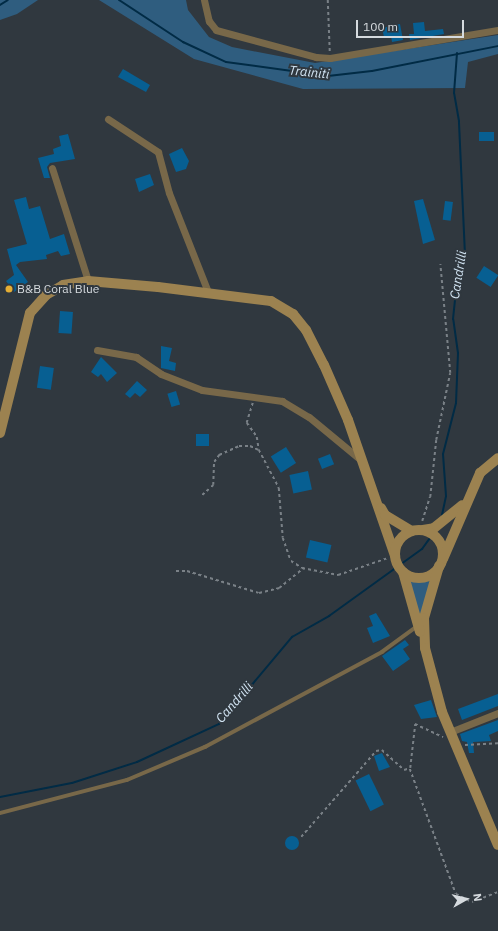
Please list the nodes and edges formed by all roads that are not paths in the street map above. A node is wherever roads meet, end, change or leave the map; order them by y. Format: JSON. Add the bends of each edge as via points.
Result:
{"nodes":[{"id":1,"x":204,"y":0,"type":"edge"},
{"id":2,"x":498,"y":30,"type":"edge"},
{"id":3,"x":108,"y":119,"type":"dead end"},
{"id":4,"x":52,"y":168,"type":"dead end"},
{"id":5,"x":88,"y":281,"type":"junction"},
{"id":6,"x":208,"y":292,"type":"junction"},
{"id":7,"x":97,"y":350,"type":"dead end"},
{"id":8,"x":0,"y":433,"type":"edge"},
{"id":9,"x":498,"y":458,"type":"edge"},
{"id":10,"x":361,"y":460,"type":"junction"},
{"id":11,"x":372,"y":493,"type":"junction"},
{"id":12,"x":468,"y":498,"type":"junction"},
{"id":13,"x":417,"y":530,"type":"junction"},
{"id":14,"x":440,"y":563,"type":"junction"},
{"id":15,"x":399,"y":564,"type":"junction"},
{"id":16,"x":418,"y":626,"type":"junction"},
{"id":17,"x":425,"y":648,"type":"junction"},
{"id":18,"x":498,"y":713,"type":"edge"},
{"id":19,"x":453,"y":740,"type":"junction"},
{"id":20,"x":0,"y":812,"type":"edge"},
{"id":21,"x":498,"y":843,"type":"edge"}],
"edges":[{"from":1,"to":2,"type":"street","via":[[209,21],[216,30],[330,58]]},
{"from":3,"to":6,"type":"street","via":[[158,152],[169,193]]},
{"from":4,"to":5,"type":"street"},
{"from":5,"to":6,"type":"street"},
{"from":5,"to":8,"type":"street","via":[[63,285],[46,295],[30,313]]},
{"from":6,"to":10,"type":"street","via":[[271,301],[293,314],[306,330],[324,365]]},
{"from":7,"to":10,"type":"street","via":[[136,357],[162,374],[196,388],[262,396],[297,409]]},
{"from":9,"to":12,"type":"street","via":[[480,473]]},
{"from":10,"to":11,"type":"street"},
{"from":11,"to":13,"type":"street","via":[[385,515]]},
{"from":11,"to":15,"type":"street"},
{"from":12,"to":13,"type":"street","via":[[455,514],[434,528]]},
{"from":12,"to":14,"type":"street"},
{"from":13,"to":14,"type":"street","via":[[436,538]]},
{"from":13,"to":15,"type":"street","via":[[399,540]]},
{"from":14,"to":15,"type":"street","via":[[427,576],[419,578]]},
{"from":14,"to":17,"type":"street","via":[[424,618]]},
{"from":15,"to":16,"type":"street"},
{"from":16,"to":17,"type":"street"},
{"from":16,"to":20,"type":"lane","via":[[382,652],[206,747],[127,780]]},
{"from":17,"to":19,"type":"street"},
{"from":18,"to":19,"type":"street"},
{"from":19,"to":21,"type":"street"}]}
